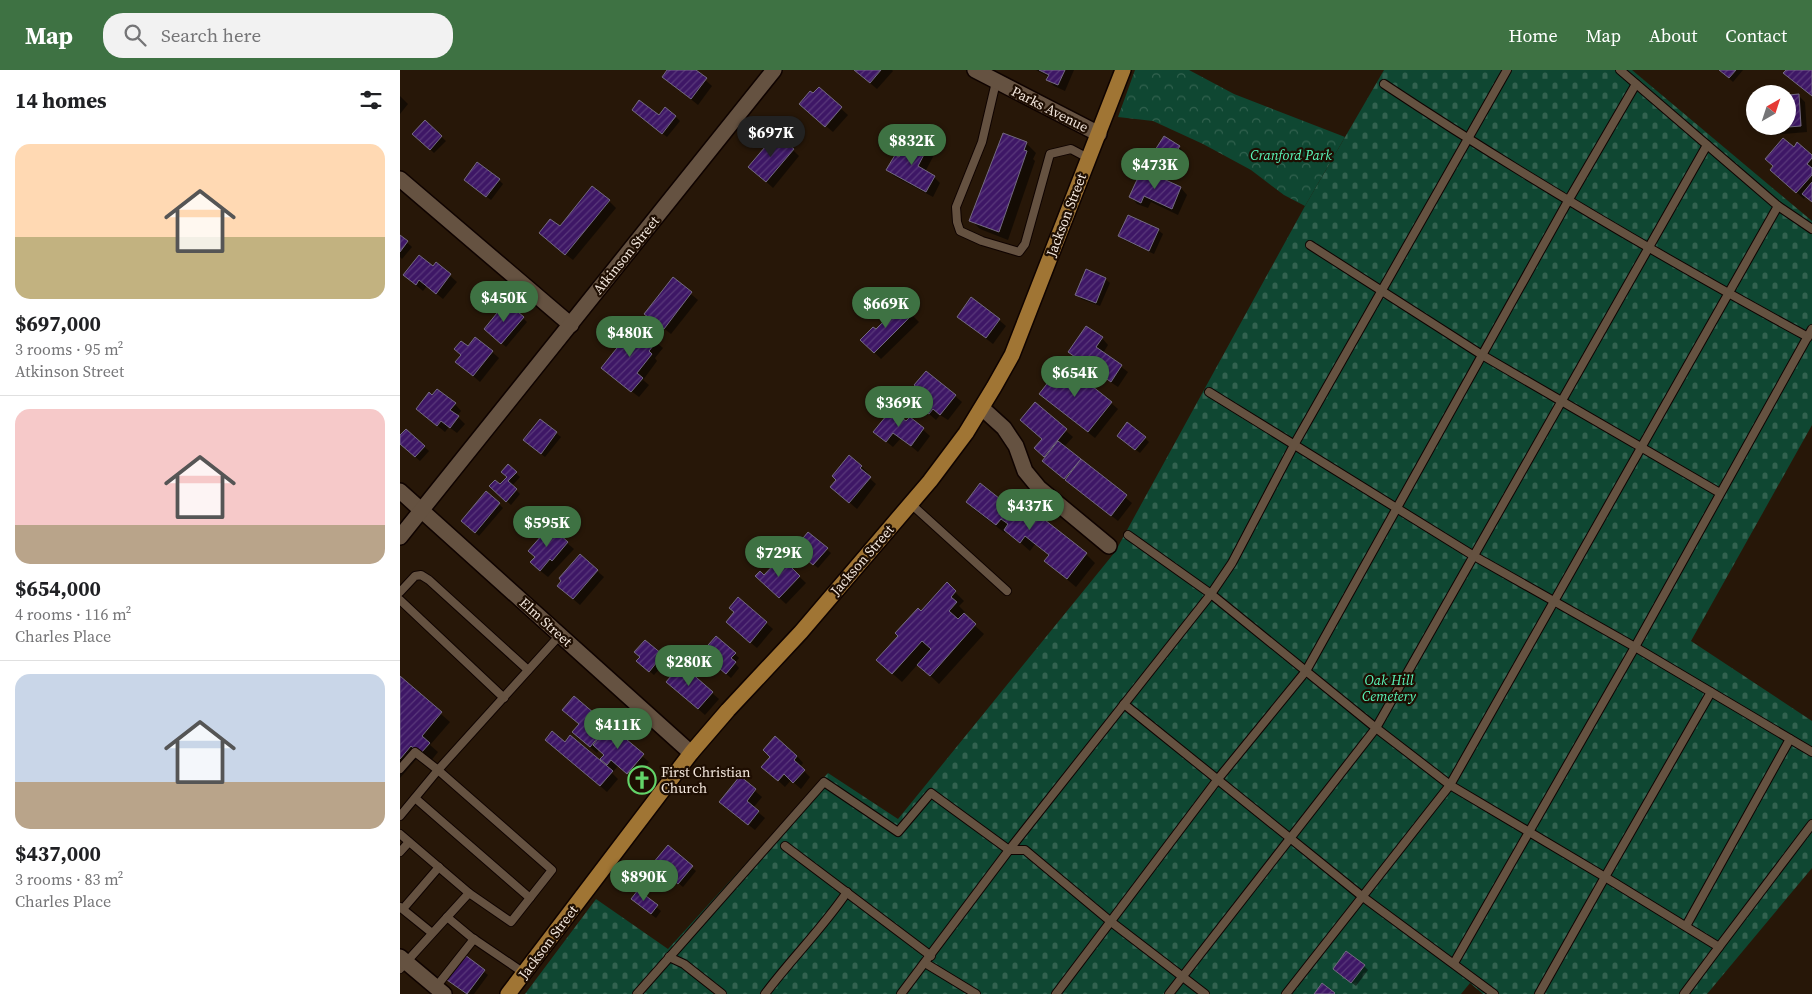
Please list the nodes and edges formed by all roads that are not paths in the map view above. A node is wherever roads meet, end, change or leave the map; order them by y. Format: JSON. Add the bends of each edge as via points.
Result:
{"nodes":[{"id":1,"x":774,"y":70,"type":"edge"},
{"id":2,"x":975,"y":70,"type":"edge"},
{"id":3,"x":1123,"y":70,"type":"edge"},
{"id":4,"x":1507,"y":70,"type":"edge"},
{"id":5,"x":1620,"y":70,"type":"edge"},
{"id":6,"x":996,"y":82,"type":"junction"},
{"id":7,"x":1384,"y":84,"type":"dead end"},
{"id":8,"x":1636,"y":84,"type":"junction"},
{"id":9,"x":1099,"y":134,"type":"junction"},
{"id":10,"x":1468,"y":140,"type":"junction"},
{"id":11,"x":1707,"y":145,"type":"junction"},
{"id":12,"x":1088,"y":158,"type":"junction"},
{"id":13,"x":400,"y":179,"type":"edge"},
{"id":14,"x":1568,"y":201,"type":"junction"},
{"id":15,"x":1778,"y":206,"type":"junction"},
{"id":16,"x":1812,"y":229,"type":"edge"},
{"id":17,"x":1310,"y":245,"type":"dead end"},
{"id":18,"x":1650,"y":248,"type":"junction"},
{"id":19,"x":1382,"y":290,"type":"junction"},
{"id":20,"x":1727,"y":293,"type":"junction"},
{"id":21,"x":571,"y":325,"type":"junction"},
{"id":22,"x":1812,"y":329,"type":"edge"},
{"id":23,"x":1808,"y":337,"type":"junction"},
{"id":24,"x":1482,"y":355,"type":"junction"},
{"id":25,"x":1209,"y":392,"type":"dead end"},
{"id":26,"x":1561,"y":402,"type":"junction"},
{"id":27,"x":982,"y":408,"type":"junction"},
{"id":28,"x":1294,"y":445,"type":"junction"},
{"id":29,"x":1641,"y":448,"type":"junction"},
{"id":30,"x":400,"y":491,"type":"edge"},
{"id":31,"x":1720,"y":493,"type":"junction"},
{"id":32,"x":911,"y":504,"type":"junction"},
{"id":33,"x":1397,"y":508,"type":"junction"},
{"id":34,"x":423,"y":511,"type":"junction"},
{"id":35,"x":1128,"y":535,"type":"dead end"},
{"id":36,"x":400,"y":537,"type":"edge"},
{"id":37,"x":1109,"y":546,"type":"dead end"},
{"id":38,"x":1474,"y":556,"type":"junction"},
{"id":39,"x":1007,"y":590,"type":"dead end"},
{"id":40,"x":400,"y":592,"type":"edge"},
{"id":41,"x":1211,"y":594,"type":"junction"},
{"id":42,"x":400,"y":600,"type":"edge"},
{"id":43,"x":1554,"y":602,"type":"junction"},
{"id":44,"x":560,"y":635,"type":"junction"},
{"id":45,"x":1635,"y":647,"type":"junction"},
{"id":46,"x":528,"y":670,"type":"junction"},
{"id":47,"x":1306,"y":671,"type":"junction"},
{"id":48,"x":1710,"y":692,"type":"junction"},
{"id":49,"x":504,"y":698,"type":"junction"},
{"id":50,"x":1124,"y":704,"type":"junction"},
{"id":51,"x":1376,"y":728,"type":"junction"},
{"id":52,"x":1790,"y":739,"type":"junction"},
{"id":53,"x":1812,"y":752,"type":"edge"},
{"id":54,"x":691,"y":753,"type":"junction"},
{"id":55,"x":400,"y":769,"type":"edge"},
{"id":56,"x":438,"y":770,"type":"junction"},
{"id":57,"x":1218,"y":779,"type":"junction"},
{"id":58,"x":1450,"y":785,"type":"junction"},
{"id":59,"x":415,"y":798,"type":"junction"},
{"id":60,"x":400,"y":816,"type":"edge"},
{"id":61,"x":1812,"y":824,"type":"edge"},
{"id":62,"x":1530,"y":832,"type":"junction"},
{"id":63,"x":400,"y":834,"type":"edge"},
{"id":64,"x":1292,"y":837,"type":"junction"},
{"id":65,"x":409,"y":842,"type":"junction"},
{"id":66,"x":785,"y":846,"type":"dead end"},
{"id":67,"x":1009,"y":850,"type":"junction"},
{"id":68,"x":400,"y":852,"type":"edge"},
{"id":69,"x":439,"y":867,"type":"junction"},
{"id":70,"x":1605,"y":877,"type":"junction"},
{"id":71,"x":847,"y":892,"type":"junction"},
{"id":72,"x":469,"y":893,"type":"junction"},
{"id":73,"x":1363,"y":897,"type":"junction"},
{"id":74,"x":530,"y":898,"type":"junction"},
{"id":75,"x":401,"y":908,"type":"edge"},
{"id":76,"x":447,"y":917,"type":"junction"},
{"id":77,"x":1110,"y":921,"type":"junction"},
{"id":78,"x":1686,"y":926,"type":"junction"},
{"id":79,"x":432,"y":934,"type":"junction"},
{"id":80,"x":474,"y":939,"type":"junction"},
{"id":81,"x":1719,"y":947,"type":"junction"},
{"id":82,"x":931,"y":956,"type":"junction"},
{"id":83,"x":669,"y":958,"type":"junction"},
{"id":84,"x":402,"y":962,"type":"edge"},
{"id":85,"x":925,"y":963,"type":"junction"},
{"id":86,"x":1454,"y":963,"type":"junction"},
{"id":87,"x":524,"y":973,"type":"junction"},
{"id":88,"x":1183,"y":977,"type":"junction"},
{"id":89,"x":440,"y":990,"type":"edge"},
{"id":90,"x":508,"y":994,"type":"edge"},
{"id":91,"x":636,"y":994,"type":"edge"},
{"id":92,"x":722,"y":994,"type":"edge"},
{"id":93,"x":765,"y":994,"type":"edge"},
{"id":94,"x":901,"y":994,"type":"edge"},
{"id":95,"x":976,"y":994,"type":"edge"},
{"id":96,"x":1056,"y":994,"type":"edge"},
{"id":97,"x":1169,"y":994,"type":"edge"},
{"id":98,"x":1205,"y":994,"type":"edge"},
{"id":99,"x":1286,"y":994,"type":"edge"},
{"id":100,"x":1494,"y":994,"type":"edge"},
{"id":101,"x":1539,"y":994,"type":"edge"},
{"id":102,"x":1684,"y":994,"type":"edge"}],
"edges":[{"from":1,"to":21,"type":"street","name":"Atkinson Street"},
{"from":2,"to":6,"type":"street","name":"Parks Avenue"},
{"from":3,"to":9,"type":"main road","name":"Jackson Street"},
{"from":4,"to":10,"type":"lane"},
{"from":5,"to":8,"type":"lane"},
{"from":6,"to":9,"type":"street","name":"Parks Avenue"},
{"from":6,"to":12,"type":"lane","via":[[982,142],[956,207],[960,231],[1019,252],[1025,244],[1050,154],[1071,149]]},
{"from":7,"to":10,"type":"lane"},
{"from":8,"to":11,"type":"lane"},
{"from":8,"to":14,"type":"lane"},
{"from":9,"to":12,"type":"main road","name":"Jackson Street"},
{"from":10,"to":14,"type":"lane"},
{"from":10,"to":19,"type":"lane"},
{"from":11,"to":15,"type":"lane"},
{"from":11,"to":18,"type":"lane"},
{"from":12,"to":27,"type":"main road","name":"Jackson Street","via":[[1012,355]]},
{"from":13,"to":21,"type":"street"},
{"from":14,"to":18,"type":"lane"},
{"from":14,"to":24,"type":"lane"},
{"from":15,"to":16,"type":"lane"},
{"from":15,"to":20,"type":"lane"},
{"from":17,"to":19,"type":"lane"},
{"from":18,"to":20,"type":"lane"},
{"from":18,"to":26,"type":"lane"},
{"from":19,"to":24,"type":"lane"},
{"from":19,"to":28,"type":"lane"},
{"from":20,"to":23,"type":"lane"},
{"from":20,"to":29,"type":"lane"},
{"from":21,"to":34,"type":"street","name":"Atkinson Street"},
{"from":22,"to":23,"type":"lane"},
{"from":23,"to":31,"type":"lane"},
{"from":24,"to":26,"type":"lane"},
{"from":24,"to":33,"type":"lane"},
{"from":25,"to":28,"type":"lane"},
{"from":26,"to":29,"type":"lane"},
{"from":26,"to":38,"type":"lane"},
{"from":27,"to":32,"type":"main road","name":"Jackson Street"},
{"from":27,"to":37,"type":"street","via":[[1004,428],[1016,446],[1025,471],[1039,488]]},
{"from":28,"to":33,"type":"lane"},
{"from":28,"to":41,"type":"lane","via":[[1232,563]]},
{"from":29,"to":31,"type":"lane"},
{"from":29,"to":43,"type":"lane"},
{"from":30,"to":34,"type":"street","name":"Elm Street"},
{"from":31,"to":45,"type":"lane"},
{"from":32,"to":39,"type":"lane"},
{"from":32,"to":54,"type":"main road","name":"Jackson Street"},
{"from":33,"to":38,"type":"lane"},
{"from":33,"to":47,"type":"lane"},
{"from":34,"to":36,"type":"street","name":"Atkinson Street"},
{"from":34,"to":44,"type":"street","name":"Elm Street"},
{"from":35,"to":41,"type":"lane"},
{"from":38,"to":43,"type":"lane"},
{"from":38,"to":51,"type":"lane"},
{"from":40,"to":46,"type":"lane","via":[[415,576],[429,580]]},
{"from":41,"to":47,"type":"lane"},
{"from":41,"to":50,"type":"lane"},
{"from":42,"to":49,"type":"lane"},
{"from":43,"to":45,"type":"lane"},
{"from":43,"to":58,"type":"lane"},
{"from":44,"to":46,"type":"lane"},
{"from":44,"to":54,"type":"street","name":"Elm Street"},
{"from":45,"to":48,"type":"lane"},
{"from":45,"to":62,"type":"lane"},
{"from":46,"to":49,"type":"lane"},
{"from":47,"to":51,"type":"lane"},
{"from":47,"to":57,"type":"lane"},
{"from":48,"to":52,"type":"lane"},
{"from":48,"to":70,"type":"lane"},
{"from":49,"to":56,"type":"lane"},
{"from":50,"to":57,"type":"lane"},
{"from":50,"to":67,"type":"lane"},
{"from":51,"to":58,"type":"lane"},
{"from":51,"to":64,"type":"lane"},
{"from":52,"to":53,"type":"lane"},
{"from":52,"to":78,"type":"lane"},
{"from":54,"to":87,"type":"main road","name":"Jackson Street"},
{"from":55,"to":56,"type":"lane","via":[[415,752]]},
{"from":56,"to":59,"type":"lane"},
{"from":56,"to":74,"type":"lane","via":[[552,870]]},
{"from":57,"to":64,"type":"lane"},
{"from":57,"to":77,"type":"lane"},
{"from":58,"to":62,"type":"lane"},
{"from":58,"to":73,"type":"lane"},
{"from":59,"to":60,"type":"lane"},
{"from":59,"to":74,"type":"lane"},
{"from":61,"to":81,"type":"lane"},
{"from":62,"to":70,"type":"lane"},
{"from":62,"to":86,"type":"lane"},
{"from":63,"to":65,"type":"lane"},
{"from":64,"to":73,"type":"lane"},
{"from":64,"to":88,"type":"lane"},
{"from":65,"to":68,"type":"lane"},
{"from":65,"to":69,"type":"lane"},
{"from":66,"to":71,"type":"lane"},
{"from":67,"to":77,"type":"lane","via":[[1025,850]]},
{"from":67,"to":82,"type":"lane"},
{"from":67,"to":83,"type":"lane","via":[[931,793],[898,832],[824,782]]},
{"from":69,"to":72,"type":"lane"},
{"from":69,"to":75,"type":"lane"},
{"from":70,"to":78,"type":"lane"},
{"from":70,"to":101,"type":"lane"},
{"from":71,"to":82,"type":"lane"},
{"from":71,"to":93,"type":"lane"},
{"from":72,"to":74,"type":"lane","via":[[511,922]]},
{"from":72,"to":76,"type":"lane"},
{"from":73,"to":86,"type":"lane"},
{"from":73,"to":99,"type":"lane"},
{"from":75,"to":79,"type":"lane"},
{"from":76,"to":79,"type":"lane"},
{"from":76,"to":80,"type":"lane"},
{"from":77,"to":88,"type":"lane"},
{"from":77,"to":96,"type":"lane"},
{"from":78,"to":81,"type":"lane"},
{"from":79,"to":84,"type":"lane"},
{"from":80,"to":87,"type":"lane"},
{"from":80,"to":89,"type":"lane"},
{"from":81,"to":102,"type":"lane"},
{"from":82,"to":85,"type":"lane"},
{"from":83,"to":91,"type":"lane"},
{"from":83,"to":92,"type":"lane","via":[[684,964]]},
{"from":84,"to":89,"type":"street"},
{"from":85,"to":94,"type":"lane"},
{"from":85,"to":95,"type":"lane"},
{"from":86,"to":100,"type":"lane"},
{"from":87,"to":90,"type":"main road","name":"Jackson Street"},
{"from":88,"to":97,"type":"lane"},
{"from":88,"to":98,"type":"lane"}]}
